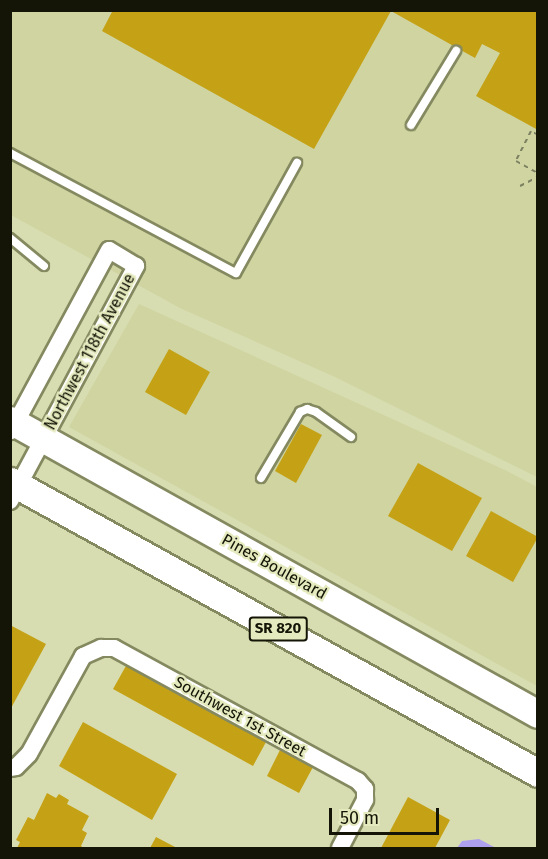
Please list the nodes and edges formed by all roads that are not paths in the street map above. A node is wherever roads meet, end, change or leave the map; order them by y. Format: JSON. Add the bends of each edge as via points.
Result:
{"nodes":[{"id":1,"x":456,"y":51,"type":"dead end"},
{"id":2,"x":411,"y":125,"type":"dead end"},
{"id":3,"x":10,"y":153,"type":"edge"},
{"id":4,"x":297,"y":163,"type":"dead end"},
{"id":5,"x":10,"y":238,"type":"edge"},
{"id":6,"x":44,"y":266,"type":"dead end"},
{"id":7,"x":12,"y":425,"type":"edge"},
{"id":8,"x":351,"y":437,"type":"dead end"},
{"id":9,"x":44,"y":439,"type":"junction"},
{"id":10,"x":261,"y":477,"type":"dead end"},
{"id":11,"x":13,"y":489,"type":"edge"},
{"id":12,"x":537,"y":714,"type":"edge"},
{"id":13,"x":10,"y":768,"type":"edge"},
{"id":14,"x":537,"y":773,"type":"edge"},
{"id":15,"x":340,"y":849,"type":"edge"}],
"edges":[{"from":1,"to":2,"type":"lane"},
{"from":3,"to":4,"type":"lane","via":[[236,273]]},
{"from":5,"to":6,"type":"lane"},
{"from":7,"to":9,"type":"highway","name":"Pines Boulevard"},
{"from":7,"to":9,"type":"street","name":"Northwest 118th Avenue","via":[[109,250],[136,266]]},
{"from":8,"to":10,"type":"lane","via":[[316,412],[300,412]]},
{"from":9,"to":11,"type":"street","name":"Northwest 118th Avenue"},
{"from":9,"to":12,"type":"highway","name":"Pines Boulevard"},
{"from":11,"to":14,"type":"highway","number":"SR 820"},
{"from":13,"to":15,"type":"street","name":"Southwest 1st Street","via":[[29,753],[83,656],[101,648],[114,648],[358,781],[365,789],[365,800]]}]}
